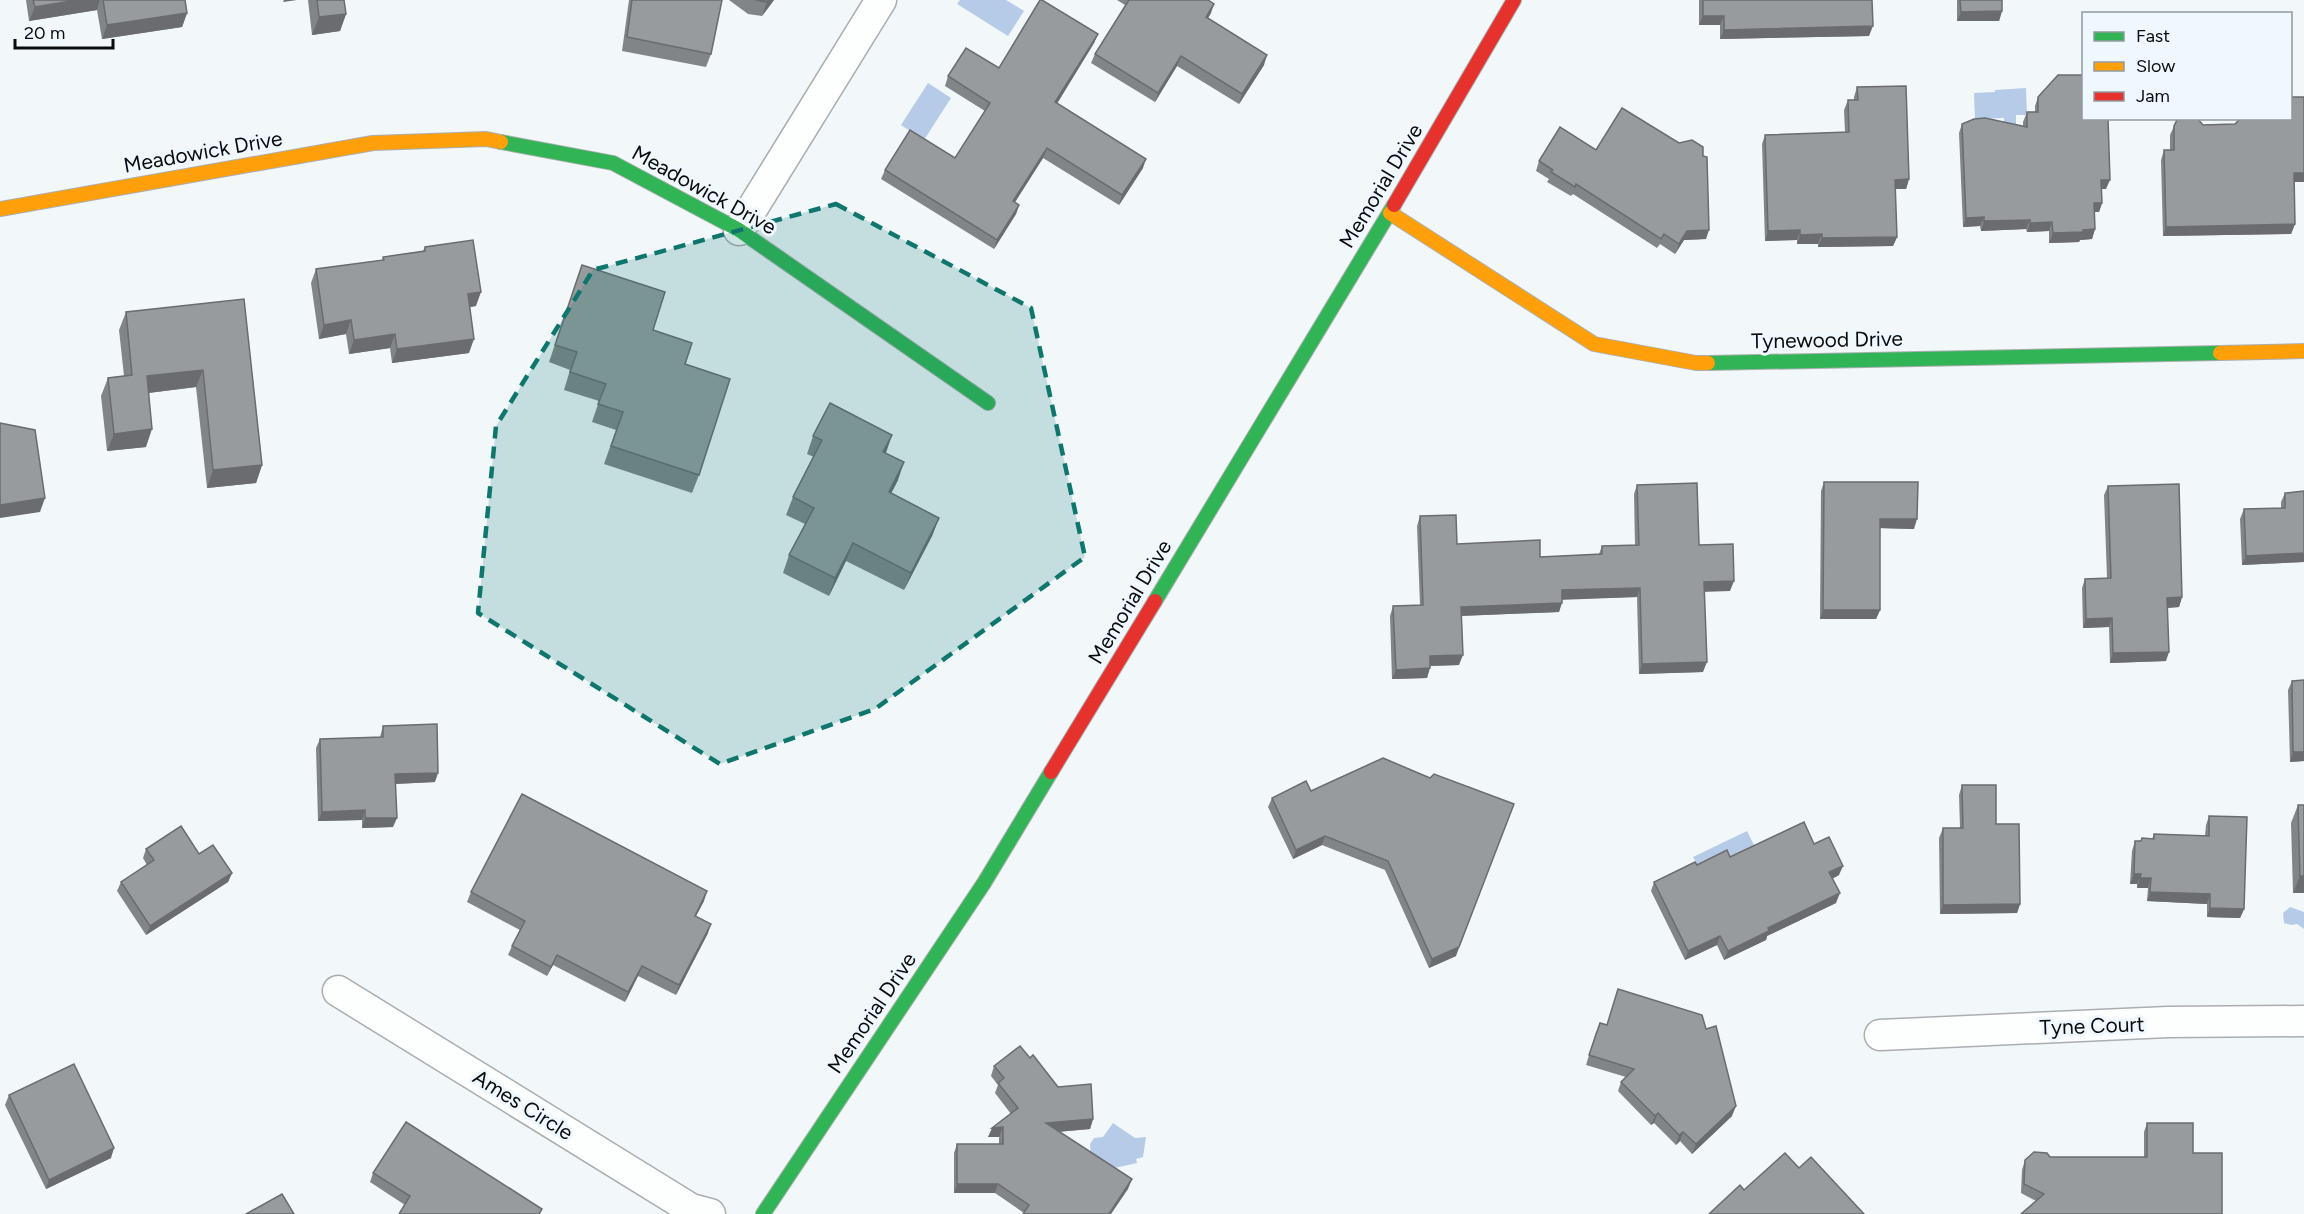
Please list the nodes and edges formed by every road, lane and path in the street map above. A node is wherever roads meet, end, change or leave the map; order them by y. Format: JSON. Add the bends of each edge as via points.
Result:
{"nodes":[{"id":1,"x":881,"y":0,"type":"edge"},
{"id":2,"x":1504,"y":4,"type":"edge"},
{"id":3,"x":0,"y":209,"type":"edge"},
{"id":4,"x":1390,"y":213,"type":"junction"},
{"id":5,"x":739,"y":230,"type":"junction"},
{"id":6,"x":2304,"y":351,"type":"edge"},
{"id":7,"x":988,"y":403,"type":"dead end"},
{"id":8,"x":338,"y":991,"type":"dead end"},
{"id":9,"x":2304,"y":1021,"type":"edge"},
{"id":10,"x":1880,"y":1035,"type":"dead end"},
{"id":11,"x":710,"y":1214,"type":"edge"},
{"id":12,"x":763,"y":1214,"type":"edge"}],
"edges":[{"from":1,"to":5,"type":"street"},
{"from":2,"to":4,"type":"street","name":"Memorial Drive"},
{"from":3,"to":5,"type":"street","name":"Meadowick Drive","via":[[373,142],[486,139],[613,163]]},
{"from":4,"to":6,"type":"street","name":"Tynewood Drive","via":[[1594,344],[1695,363]]},
{"from":4,"to":12,"type":"street","name":"Memorial Drive","via":[[984,883]]},
{"from":5,"to":7,"type":"street","name":"Meadowick Drive"},
{"from":8,"to":11,"type":"street","name":"Ames Circle","via":[[691,1209]]},
{"from":9,"to":10,"type":"street","name":"Tyne Court","via":[[2168,1022]]}]}
